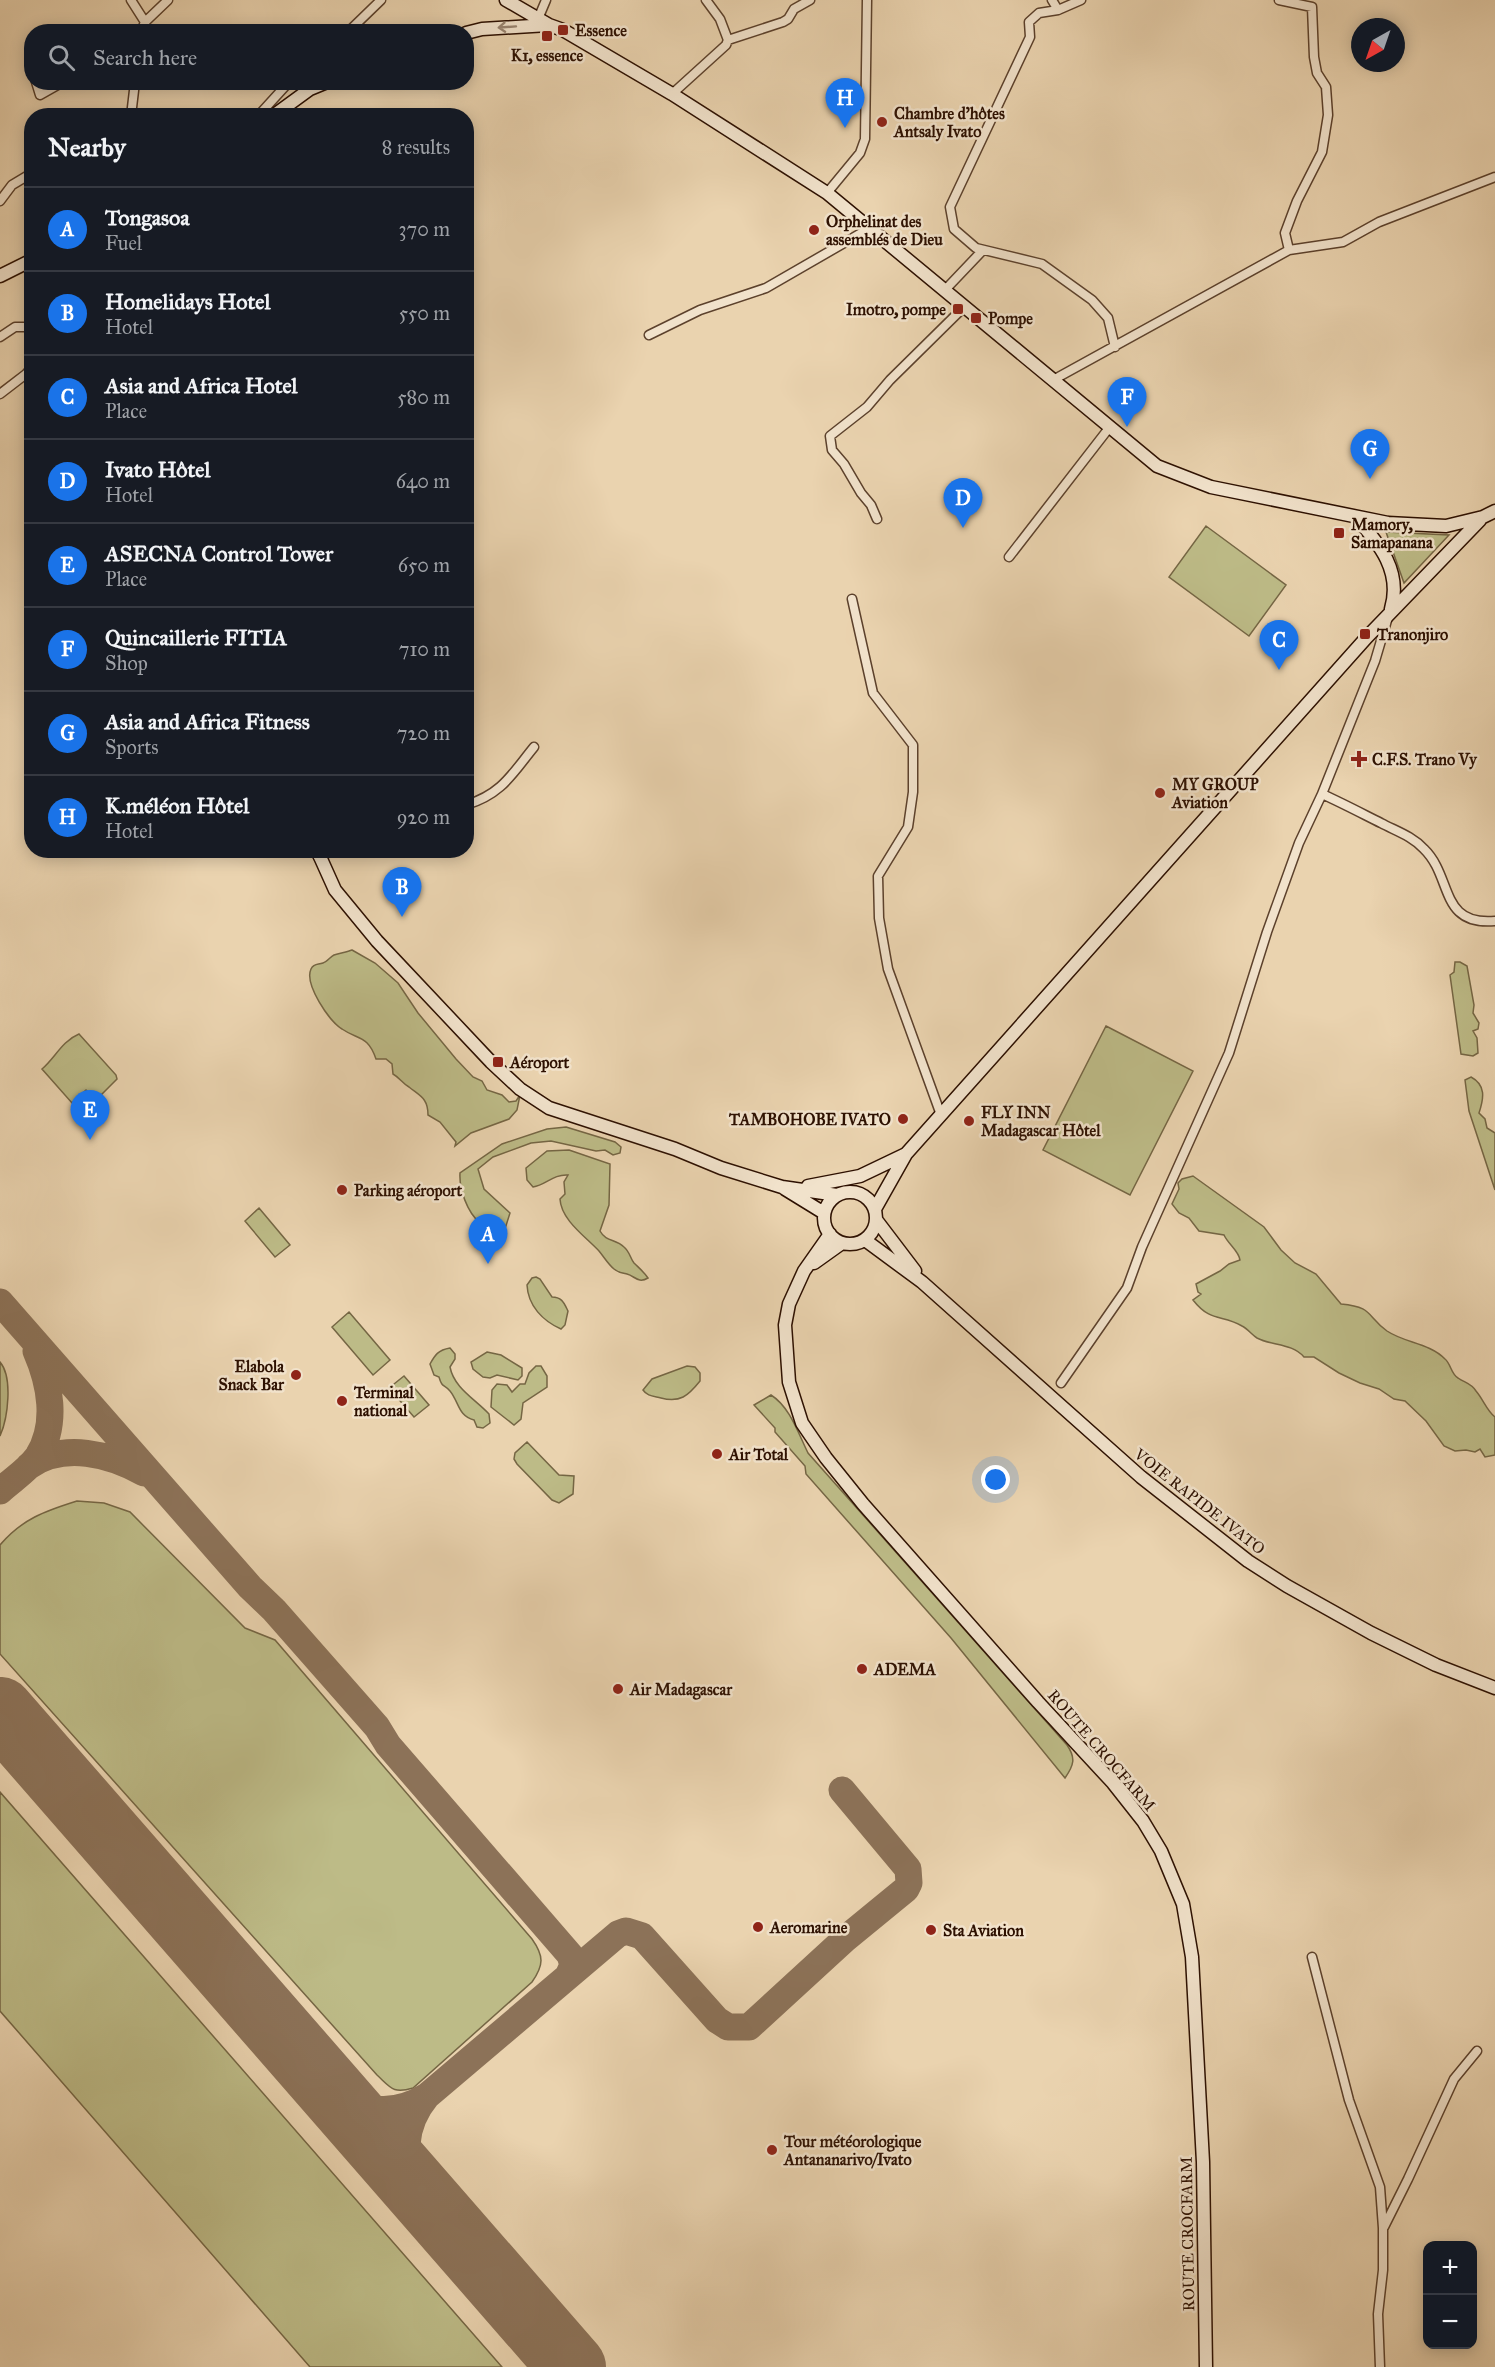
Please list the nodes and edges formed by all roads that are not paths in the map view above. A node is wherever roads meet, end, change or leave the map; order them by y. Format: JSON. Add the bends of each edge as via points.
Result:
{"nodes":[{"id":1,"x":131,"y":0,"type":"edge"},
{"id":2,"x":168,"y":0,"type":"edge"},
{"id":3,"x":381,"y":0,"type":"edge"},
{"id":4,"x":506,"y":0,"type":"edge"},
{"id":5,"x":546,"y":0,"type":"edge"},
{"id":6,"x":706,"y":0,"type":"edge"},
{"id":7,"x":810,"y":0,"type":"edge"},
{"id":8,"x":867,"y":0,"type":"edge"},
{"id":9,"x":1052,"y":0,"type":"edge"},
{"id":10,"x":1081,"y":0,"type":"edge"},
{"id":11,"x":1279,"y":0,"type":"edge"},
{"id":12,"x":1313,"y":4,"type":"edge"},
{"id":13,"x":1058,"y":10,"type":"junction"},
{"id":14,"x":145,"y":22,"type":"joint"},
{"id":15,"x":543,"y":22,"type":"junction"},
{"id":16,"x":356,"y":24,"type":"edge"},
{"id":17,"x":474,"y":30,"type":"edge"},
{"id":18,"x":728,"y":40,"type":"junction"},
{"id":19,"x":38,"y":90,"type":"edge"},
{"id":20,"x":49,"y":90,"type":"edge"},
{"id":21,"x":134,"y":90,"type":"edge"},
{"id":22,"x":282,"y":90,"type":"edge"},
{"id":23,"x":309,"y":90,"type":"edge"},
{"id":24,"x":672,"y":94,"type":"junction"},
{"id":25,"x":132,"y":108,"type":"edge"},
{"id":26,"x":265,"y":108,"type":"edge"},
{"id":27,"x":284,"y":108,"type":"edge"},
{"id":28,"x":1495,"y":177,"type":"edge"},
{"id":29,"x":24,"y":178,"type":"edge"},
{"id":30,"x":827,"y":193,"type":"junction"},
{"id":31,"x":0,"y":201,"type":"edge"},
{"id":32,"x":870,"y":228,"type":"junction"},
{"id":33,"x":983,"y":249,"type":"junction"},
{"id":34,"x":1289,"y":250,"type":"junction"},
{"id":35,"x":24,"y":264,"type":"edge"},
{"id":36,"x":0,"y":276,"type":"edge"},
{"id":37,"x":944,"y":291,"type":"junction"},
{"id":38,"x":964,"y":308,"type":"junction"},
{"id":39,"x":24,"y":327,"type":"edge"},
{"id":40,"x":649,"y":335,"type":"dead end"},
{"id":41,"x":0,"y":337,"type":"edge"},
{"id":42,"x":1114,"y":347,"type":"junction"},
{"id":43,"x":24,"y":376,"type":"edge"},
{"id":44,"x":1053,"y":380,"type":"junction"},
{"id":45,"x":0,"y":394,"type":"edge"},
{"id":46,"x":1109,"y":428,"type":"junction"},
{"id":47,"x":1495,"y":511,"type":"edge"},
{"id":48,"x":1484,"y":517,"type":"junction"},
{"id":49,"x":1356,"y":518,"type":"junction"},
{"id":50,"x":877,"y":519,"type":"dead end"},
{"id":51,"x":1009,"y":557,"type":"dead end"},
{"id":52,"x":852,"y":599,"type":"dead end"},
{"id":53,"x":1390,"y":613,"type":"junction"},
{"id":54,"x":534,"y":747,"type":"dead end"},
{"id":55,"x":1322,"y":794,"type":"junction"},
{"id":56,"x":474,"y":803,"type":"edge"},
{"id":57,"x":320,"y":858,"type":"edge"},
{"id":58,"x":1495,"y":921,"type":"edge"},
{"id":59,"x":941,"y":1115,"type":"junction"},
{"id":60,"x":906,"y":1154,"type":"junction"},
{"id":61,"x":782,"y":1187,"type":"junction"},
{"id":62,"x":843,"y":1193,"type":"junction"},
{"id":63,"x":824,"y":1214,"type":"junction"},
{"id":64,"x":876,"y":1215,"type":"junction"},
{"id":65,"x":830,"y":1234,"type":"junction"},
{"id":66,"x":865,"y":1240,"type":"junction"},
{"id":67,"x":842,"y":1242,"type":"junction"},
{"id":68,"x":804,"y":1271,"type":"junction"},
{"id":69,"x":922,"y":1282,"type":"junction"},
{"id":70,"x":1061,"y":1383,"type":"dead end"},
{"id":71,"x":1495,"y":1688,"type":"edge"},
{"id":72,"x":1312,"y":1957,"type":"dead end"},
{"id":73,"x":1477,"y":2051,"type":"dead end"},
{"id":74,"x":1383,"y":2228,"type":"junction"},
{"id":75,"x":1206,"y":2367,"type":"edge"},
{"id":76,"x":1380,"y":2367,"type":"edge"}],
"edges":[{"from":1,"to":14,"type":"street"},
{"from":2,"to":14,"type":"street"},
{"from":3,"to":16,"type":"street"},
{"from":4,"to":15,"type":"main road"},
{"from":5,"to":15,"type":"street"},
{"from":6,"to":18,"type":"street","via":[[720,19]]},
{"from":7,"to":18,"type":"street","via":[[794,9],[788,20]]},
{"from":8,"to":30,"type":"street","via":[[865,139],[860,153]]},
{"from":9,"to":13,"type":"street"},
{"from":10,"to":13,"type":"street"},
{"from":11,"to":12,"type":"street"},
{"from":12,"to":34,"type":"street","via":[[1314,57],[1317,73],[1326,87],[1328,115],[1322,152],[1285,233]]},
{"from":13,"to":33,"type":"street","via":[[1039,13],[1029,22],[1030,37],[950,207],[954,229],[976,248]]},
{"from":15,"to":17,"type":"main road","one_way":true},
{"from":15,"to":24,"type":"main road"},
{"from":18,"to":24,"type":"street"},
{"from":19,"to":20,"type":"street","via":[[40,95]]},
{"from":21,"to":25,"type":"street"},
{"from":22,"to":26,"type":"street"},
{"from":23,"to":27,"type":"main road"},
{"from":24,"to":30,"type":"main road"},
{"from":28,"to":34,"type":"street","via":[[1379,222],[1343,242]]},
{"from":29,"to":31,"type":"street","via":[[12,185]]},
{"from":30,"to":32,"type":"main road"},
{"from":32,"to":37,"type":"main road"},
{"from":32,"to":40,"type":"street","via":[[766,288],[700,310]]},
{"from":33,"to":37,"type":"street"},
{"from":33,"to":42,"type":"street","via":[[1042,264],[1092,300],[1108,318]]},
{"from":34,"to":42,"type":"street"},
{"from":35,"to":36,"type":"main road"},
{"from":37,"to":38,"type":"main road"},
{"from":38,"to":44,"type":"main road"},
{"from":38,"to":50,"type":"street","via":[[867,407],[830,436],[832,450],[872,505]]},
{"from":39,"to":41,"type":"street","via":[[15,327]]},
{"from":42,"to":44,"type":"street"},
{"from":43,"to":45,"type":"street"},
{"from":44,"to":46,"type":"main road"},
{"from":46,"to":49,"type":"main road","via":[[1157,466],[1189,480]]},
{"from":46,"to":51,"type":"street"},
{"from":47,"to":48,"type":"main road"},
{"from":48,"to":49,"type":"main road","via":[[1446,526]]},
{"from":48,"to":53,"type":"main road"},
{"from":49,"to":53,"type":"main road","via":[[1388,561],[1395,587]]},
{"from":52,"to":59,"type":"street","via":[[873,693],[913,745],[908,827],[878,876],[879,918],[888,969]]},
{"from":53,"to":55,"type":"street"},
{"from":53,"to":59,"type":"main road"},
{"from":54,"to":56,"type":"street","via":[[498,791]]},
{"from":55,"to":58,"type":"street","via":[[1414,840],[1433,859],[1460,913],[1471,920]]},
{"from":55,"to":70,"type":"street","via":[[1295,854],[1229,1053],[1127,1288]]},
{"from":57,"to":61,"type":"main road","via":[[335,890],[350,909],[458,1029],[520,1089],[549,1108]]},
{"from":59,"to":60,"type":"main road"},
{"from":60,"to":61,"type":"main road","via":[[860,1176],[811,1186]]},
{"from":60,"to":62,"type":"main road"},
{"from":60,"to":64,"type":"main road"},
{"from":61,"to":62,"type":"main road"},
{"from":61,"to":63,"type":"main road"},
{"from":62,"to":63,"type":"main road","via":[[829,1202]]},
{"from":62,"to":64,"type":"main road","via":[[860,1193],[869,1199]]},
{"from":63,"to":65,"type":"main road"},
{"from":64,"to":66,"type":"main road","via":[[873,1232]]},
{"from":64,"to":69,"type":"main road"},
{"from":65,"to":67,"type":"main road"},
{"from":65,"to":68,"type":"main road","name":"ROUTE CROCFARM"},
{"from":66,"to":67,"type":"main road","via":[[854,1244]]},
{"from":66,"to":69,"type":"main road"},
{"from":67,"to":68,"type":"main road","name":"ROUTE CROCFARM"},
{"from":68,"to":75,"type":"main road","name":"ROUTE CROCFARM","via":[[789,1304],[785,1325],[789,1382],[802,1423],[863,1504],[1113,1783],[1143,1821],[1177,1885],[1192,1957],[1203,2162]]},
{"from":69,"to":71,"type":"main road","name":"VOIE RAPIDE IVATO","via":[[1141,1478],[1248,1561],[1371,1633]]},
{"from":72,"to":74,"type":"street","via":[[1349,2100],[1380,2187]]},
{"from":73,"to":74,"type":"street","via":[[1454,2079]]},
{"from":74,"to":76,"type":"street","via":[[1378,2314]]}]}
